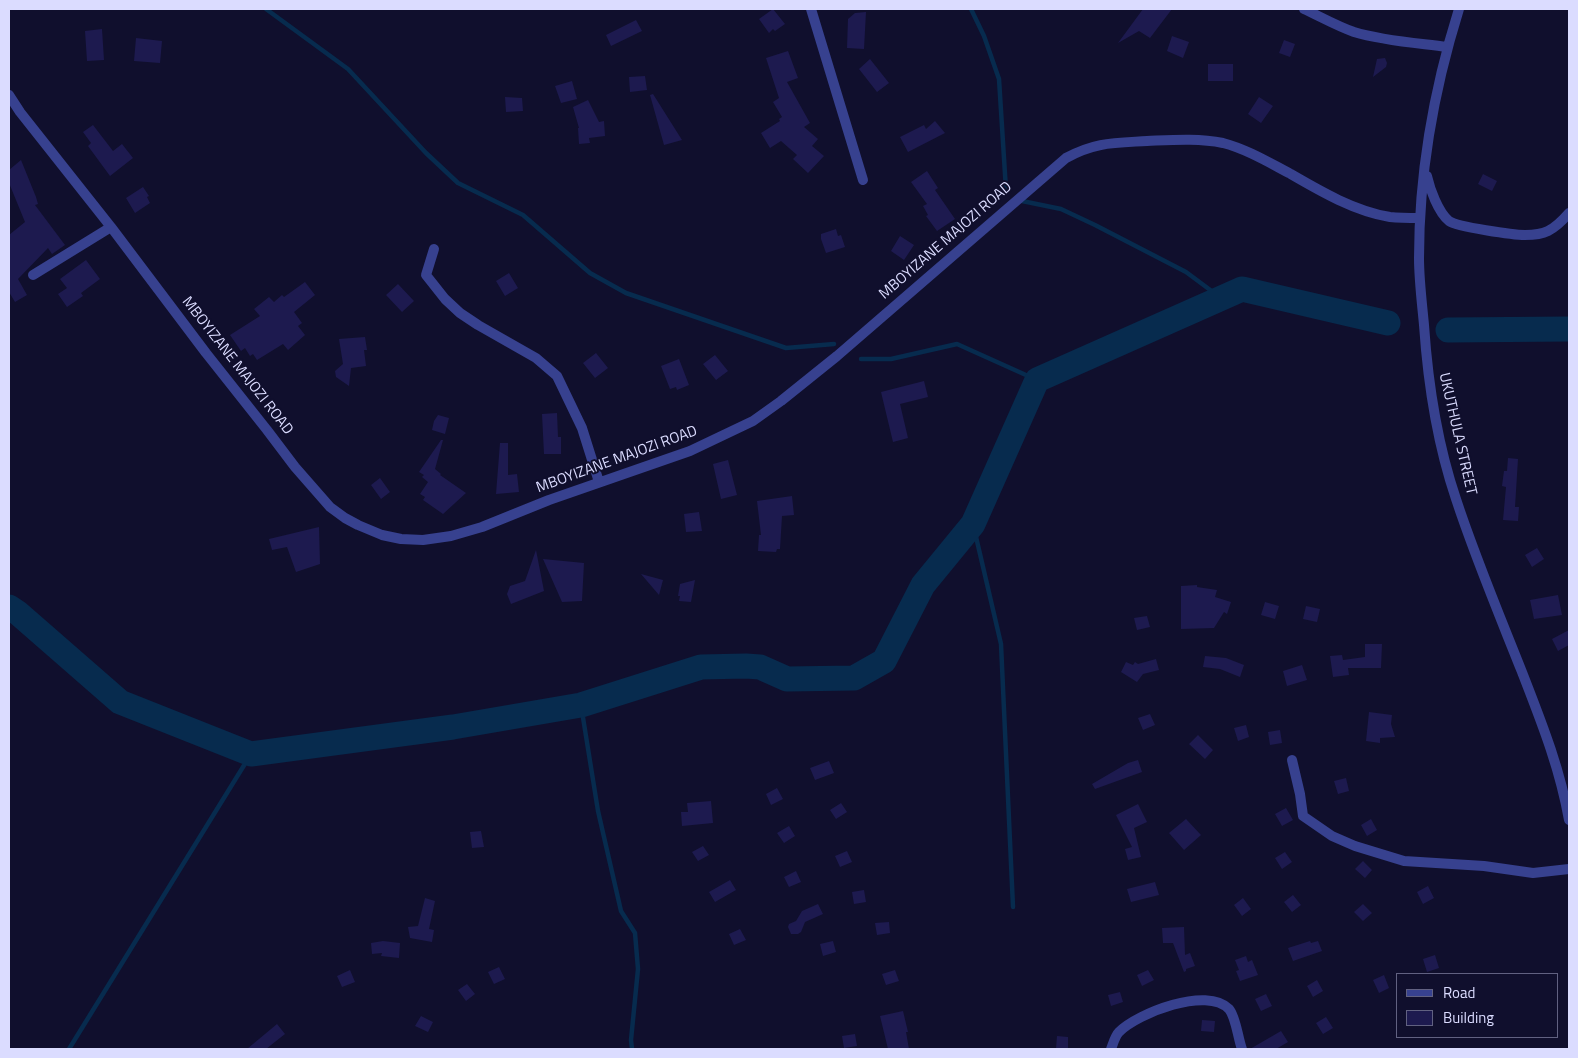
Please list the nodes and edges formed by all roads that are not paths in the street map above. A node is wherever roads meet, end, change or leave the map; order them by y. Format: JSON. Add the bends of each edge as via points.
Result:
{"nodes":[{"id":1,"x":811,"y":9,"type":"edge"},
{"id":2,"x":1304,"y":9,"type":"edge"},
{"id":3,"x":1459,"y":9,"type":"edge"},
{"id":4,"x":1448,"y":47,"type":"junction"},
{"id":5,"x":9,"y":94,"type":"edge"},
{"id":6,"x":1425,"y":170,"type":"junction"},
{"id":7,"x":863,"y":180,"type":"dead end"},
{"id":8,"x":1569,"y":213,"type":"edge"},
{"id":9,"x":1420,"y":218,"type":"junction"},
{"id":10,"x":111,"y":227,"type":"junction"},
{"id":11,"x":434,"y":249,"type":"dead end"},
{"id":12,"x":33,"y":275,"type":"dead end"},
{"id":13,"x":599,"y":482,"type":"junction"},
{"id":14,"x":1292,"y":760,"type":"dead end"},
{"id":15,"x":1569,"y":820,"type":"edge"},
{"id":16,"x":1569,"y":870,"type":"edge"},
{"id":17,"x":1111,"y":1049,"type":"edge"},
{"id":18,"x":1242,"y":1049,"type":"edge"}],
"edges":[{"from":1,"to":7,"type":"street"},
{"from":2,"to":4,"type":"street","via":[[1356,32]]},
{"from":3,"to":4,"type":"street","name":"UKUTHULA STREET"},
{"from":4,"to":6,"type":"street","name":"UKUTHULA STREET","via":[[1429,133]]},
{"from":5,"to":10,"type":"street","name":"MBOYIZANE MAJOZI ROAD"},
{"from":6,"to":8,"type":"street","via":[[1435,199],[1445,216],[1456,225],[1538,234],[1548,231]]},
{"from":6,"to":9,"type":"street","name":"UKUTHULA STREET"},
{"from":9,"to":13,"type":"street","name":"MBOYIZANE MAJOZI ROAD","via":[[1390,217],[1367,211],[1244,150],[1224,144],[1170,140],[1105,143],[1090,147],[1066,158],[837,356],[768,411],[690,451]]},
{"from":9,"to":15,"type":"street","name":"UKUTHULA STREET","via":[[1419,260],[1427,369],[1443,451],[1455,497],[1552,750]]},
{"from":10,"to":12,"type":"street"},
{"from":10,"to":13,"type":"street","name":"MBOYIZANE MAJOZI ROAD","via":[[295,467],[330,506],[358,525],[401,539],[451,536]]},
{"from":11,"to":13,"type":"street","via":[[426,275],[445,299],[478,325],[536,358],[557,376],[582,428]]},
{"from":14,"to":16,"type":"street","via":[[1303,816],[1332,836],[1355,846],[1404,860],[1533,873]]},
{"from":17,"to":18,"type":"street","via":[[1117,1034],[1128,1024],[1159,1009],[1187,1001],[1210,1001],[1228,1008]]}]}
